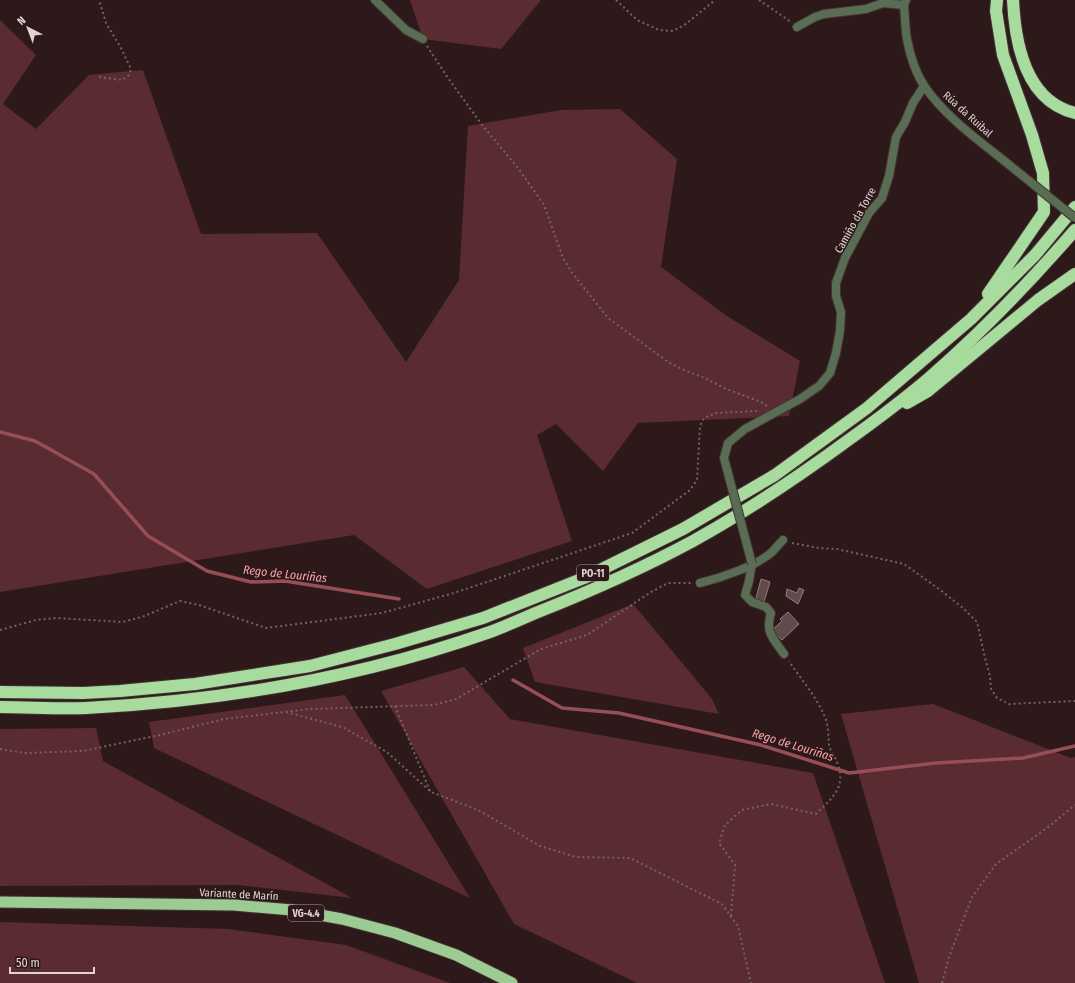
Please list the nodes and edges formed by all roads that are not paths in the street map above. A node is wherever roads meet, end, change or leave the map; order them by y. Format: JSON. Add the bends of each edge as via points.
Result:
{"nodes":[{"id":1,"x":375,"y":0,"type":"edge"},
{"id":2,"x":997,"y":0,"type":"edge"},
{"id":3,"x":1013,"y":0,"type":"edge"},
{"id":4,"x":905,"y":3,"type":"edge"},
{"id":5,"x":797,"y":27,"type":"road end"},
{"id":6,"x":423,"y":39,"type":"road end"},
{"id":7,"x":924,"y":86,"type":"junction"},
{"id":8,"x":1075,"y":113,"type":"edge"},
{"id":9,"x":1075,"y":207,"type":"edge"},
{"id":10,"x":1075,"y":218,"type":"edge"},
{"id":11,"x":1075,"y":230,"type":"edge"},
{"id":12,"x":1075,"y":274,"type":"edge"},
{"id":13,"x":971,"y":318,"type":"junction"},
{"id":14,"x":869,"y":425,"type":"junction"},
{"id":15,"x":783,"y":540,"type":"road end"},
{"id":16,"x":752,"y":564,"type":"junction"},
{"id":17,"x":700,"y":583,"type":"road end"},
{"id":18,"x":784,"y":654,"type":"road end"},
{"id":19,"x":0,"y":692,"type":"edge"},
{"id":20,"x":0,"y":707,"type":"edge"},
{"id":21,"x":0,"y":902,"type":"edge"},
{"id":22,"x":512,"y":983,"type":"edge"}],
"edges":[{"from":1,"to":6,"type":"street","via":[[406,30]]},
{"from":2,"to":13,"type":"highway","via":[[996,11],[1003,54],[1043,173],[1044,212]]},
{"from":3,"to":8,"type":"highway","via":[[1014,25],[1027,71],[1037,88],[1051,102],[1068,112]]},
{"from":4,"to":5,"type":"street","via":[[884,3],[866,9],[824,14]]},
{"from":4,"to":7,"type":"street","name":"Rúa da Ruibal","via":[[907,39]]},
{"from":7,"to":10,"type":"street","name":"Rúa da Ruibal","bridge":true,"via":[[939,106]]},
{"from":7,"to":16,"type":"street","name":"Camiño da Torre","bridge":true,"via":[[896,137],[882,198],[869,213],[845,258],[836,283],[836,296],[841,312],[840,331],[830,373],[819,386],[745,429],[728,443],[724,458]]},
{"from":9,"to":13,"type":"highway","number":"PO-11","via":[[1035,255]]},
{"from":11,"to":14,"type":"highway","number":"PO-11","via":[[984,327],[928,379]]},
{"from":12,"to":14,"type":"highway","via":[[1038,300],[928,391]]},
{"from":13,"to":19,"type":"highway","number":"PO-11","via":[[867,408],[775,474],[684,529],[584,578],[490,615],[395,644],[310,666],[195,684],[83,693]]},
{"from":14,"to":20,"type":"highway","number":"PO-11","via":[[764,499],[692,541],[589,592],[487,633],[399,660],[316,680],[203,698],[83,708]]},
{"from":15,"to":16,"type":"street","via":[[772,552]]},
{"from":16,"to":17,"type":"street"},
{"from":16,"to":18,"type":"street","via":[[745,595],[752,602],[766,607],[771,613],[768,630]]},
{"from":21,"to":22,"type":"highway","name":"Variante de Marín","number":"VG-4.4","via":[[234,905],[292,910],[342,919],[395,933],[456,955]]}]}
